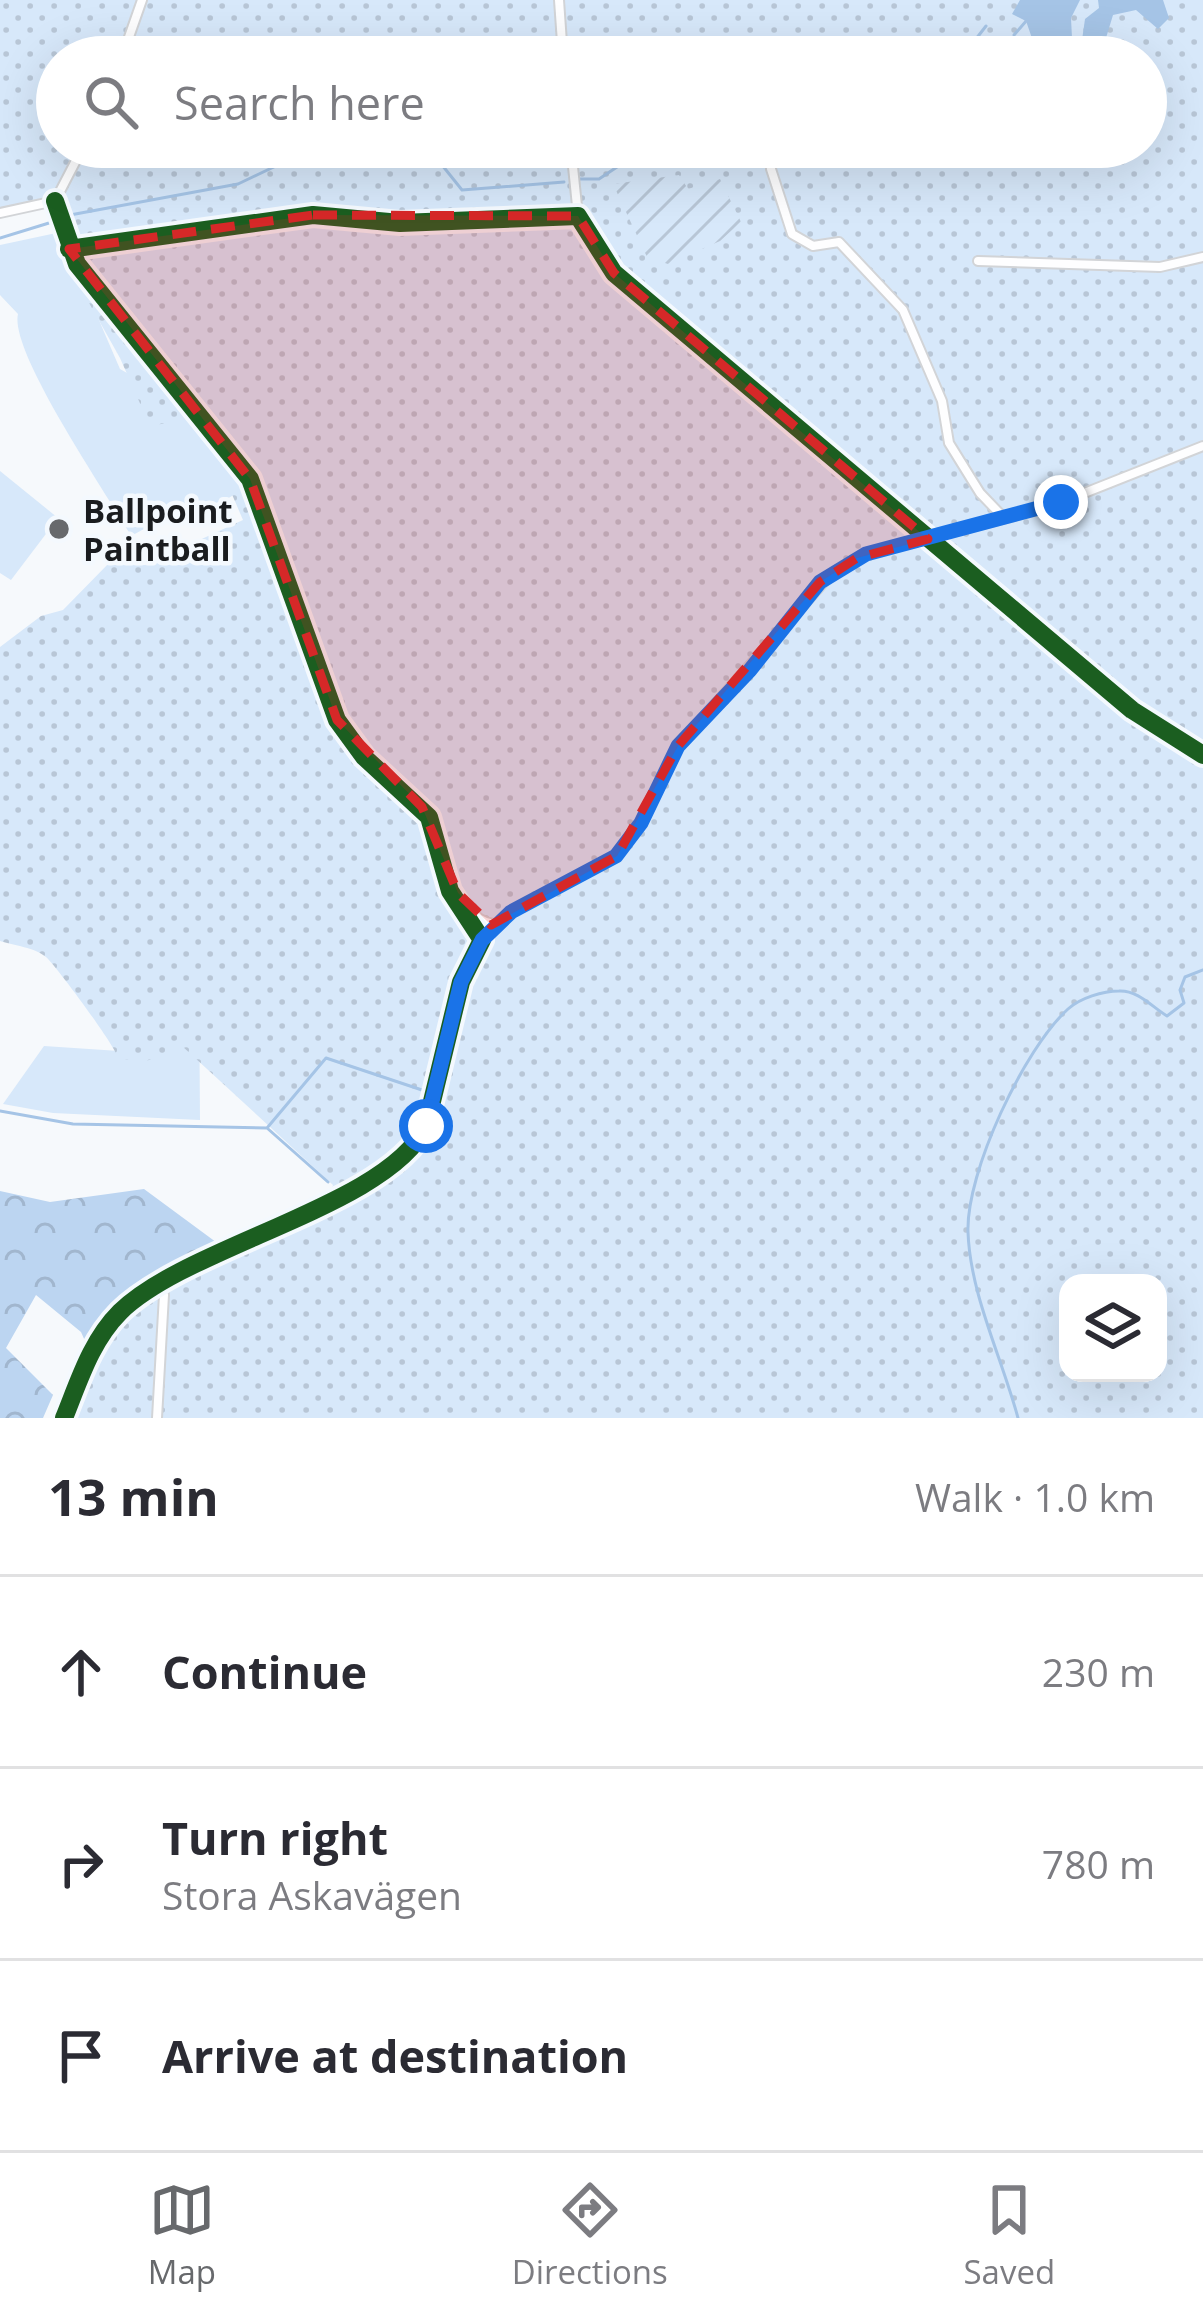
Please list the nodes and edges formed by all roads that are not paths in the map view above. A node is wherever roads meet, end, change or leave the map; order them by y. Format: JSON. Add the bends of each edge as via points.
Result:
{"nodes":[{"id":1,"x":142,"y":0,"type":"edge"},
{"id":2,"x":559,"y":0,"type":"edge"},
{"id":3,"x":129,"y":36,"type":"edge"},
{"id":4,"x":562,"y":36,"type":"edge"},
{"id":5,"x":72,"y":168,"type":"edge"},
{"id":6,"x":573,"y":168,"type":"edge"},
{"id":7,"x":771,"y":170,"type":"dead end"},
{"id":8,"x":55,"y":201,"type":"junction"},
{"id":9,"x":0,"y":213,"type":"edge"},
{"id":10,"x":578,"y":216,"type":"junction"},
{"id":11,"x":69,"y":249,"type":"junction"},
{"id":12,"x":1203,"y":257,"type":"edge"},
{"id":13,"x":978,"y":261,"type":"dead end"},
{"id":14,"x":1203,"y":446,"type":"edge"},
{"id":15,"x":1005,"y":519,"type":"junction"},
{"id":16,"x":928,"y":539,"type":"junction"},
{"id":17,"x":1203,"y":755,"type":"edge"},
{"id":18,"x":443,"y":861,"type":"junction"},
{"id":19,"x":496,"y":923,"type":"junction"},
{"id":20,"x":482,"y":940,"type":"junction"},
{"id":21,"x":160,"y":1283,"type":"junction"},
{"id":22,"x":64,"y":1418,"type":"edge"},
{"id":23,"x":157,"y":1418,"type":"edge"}],
"edges":[{"from":1,"to":3,"type":"street"},
{"from":2,"to":4,"type":"street"},
{"from":5,"to":8,"type":"street"},
{"from":6,"to":10,"type":"street"},
{"from":7,"to":15,"type":"street","via":[[792,234],[814,246],[839,242],[903,310],[950,443]]},
{"from":8,"to":9,"type":"street"},
{"from":8,"to":11,"type":"street"},
{"from":10,"to":11,"type":"street","via":[[400,223],[340,214]]},
{"from":10,"to":16,"type":"street","via":[[614,273]]},
{"from":11,"to":18,"type":"street","via":[[250,478],[337,720],[364,757],[422,807]]},
{"from":12,"to":13,"type":"street","via":[[1160,267]]},
{"from":14,"to":15,"type":"street"},
{"from":15,"to":16,"type":"street"},
{"from":16,"to":17,"type":"street","via":[[1132,710]]},
{"from":16,"to":19,"type":"street","via":[[857,558],[820,582],[678,746],[616,856]]},
{"from":18,"to":19,"type":"street","via":[[476,917]]},
{"from":18,"to":20,"type":"street","via":[[450,891]]},
{"from":19,"to":20,"type":"street"},
{"from":20,"to":21,"type":"street","via":[[461,982],[426,1126],[410,1152],[282,1226]]},
{"from":21,"to":22,"type":"street","via":[[101,1334]]},
{"from":21,"to":23,"type":"street"}]}
